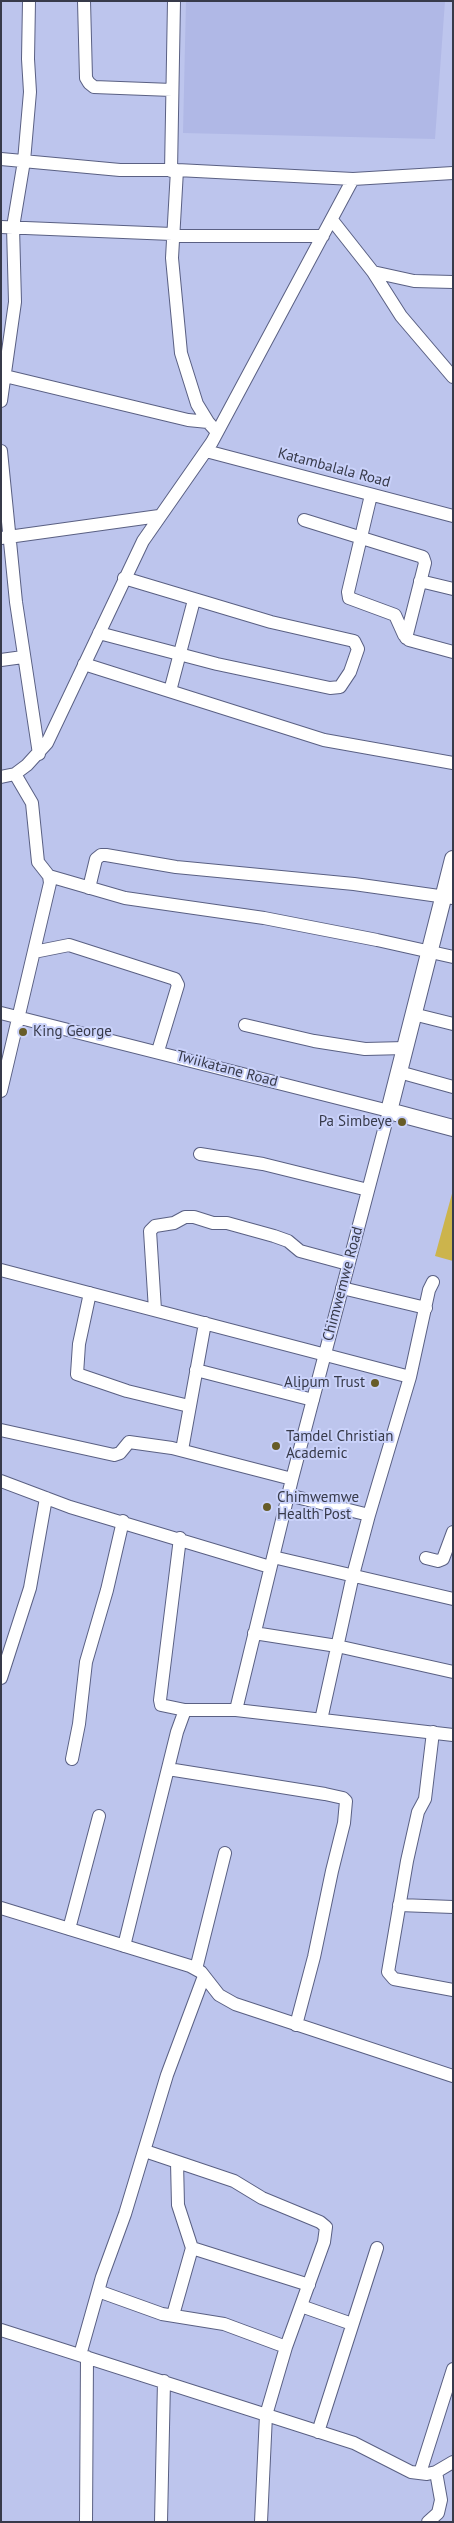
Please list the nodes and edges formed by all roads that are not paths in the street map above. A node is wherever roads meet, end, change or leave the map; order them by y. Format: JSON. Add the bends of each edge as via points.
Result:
{"nodes":[{"id":1,"x":29,"y":1,"type":"edge"},
{"id":2,"x":84,"y":1,"type":"edge"},
{"id":3,"x":174,"y":1,"type":"edge"},
{"id":4,"x":172,"y":90,"type":"junction"},
{"id":5,"x":1,"y":159,"type":"edge"},
{"id":6,"x":24,"y":161,"type":"junction"},
{"id":7,"x":174,"y":171,"type":"junction"},
{"id":8,"x":453,"y":173,"type":"edge"},
{"id":9,"x":353,"y":179,"type":"junction"},
{"id":10,"x":332,"y":220,"type":"junction"},
{"id":11,"x":7,"y":227,"type":"edge"},
{"id":12,"x":172,"y":235,"type":"junction"},
{"id":13,"x":323,"y":236,"type":"junction"},
{"id":14,"x":373,"y":272,"type":"junction"},
{"id":15,"x":453,"y":282,"type":"edge"},
{"id":16,"x":3,"y":375,"type":"edge"},
{"id":17,"x":453,"y":377,"type":"edge"},
{"id":18,"x":1,"y":402,"type":"edge"},
{"id":19,"x":208,"y":422,"type":"junction"},
{"id":20,"x":217,"y":432,"type":"junction"},
{"id":21,"x":1,"y":451,"type":"edge"},
{"id":22,"x":206,"y":451,"type":"junction"},
{"id":23,"x":371,"y":495,"type":"junction"},
{"id":24,"x":159,"y":516,"type":"junction"},
{"id":25,"x":453,"y":516,"type":"edge"},
{"id":26,"x":304,"y":520,"type":"dead end"},
{"id":27,"x":6,"y":537,"type":"edge"},
{"id":28,"x":360,"y":537,"type":"junction"},
{"id":29,"x":124,"y":578,"type":"junction"},
{"id":30,"x":420,"y":581,"type":"junction"},
{"id":31,"x":453,"y":589,"type":"edge"},
{"id":32,"x":194,"y":600,"type":"junction"},
{"id":33,"x":99,"y":633,"type":"junction"},
{"id":34,"x":406,"y":638,"type":"junction"},
{"id":35,"x":453,"y":652,"type":"edge"},
{"id":36,"x":180,"y":654,"type":"junction"},
{"id":37,"x":23,"y":657,"type":"junction"},
{"id":38,"x":1,"y":660,"type":"edge"},
{"id":39,"x":84,"y":664,"type":"junction"},
{"id":40,"x":170,"y":691,"type":"junction"},
{"id":41,"x":39,"y":754,"type":"junction"},
{"id":42,"x":453,"y":762,"type":"edge"},
{"id":43,"x":15,"y":774,"type":"junction"},
{"id":44,"x":1,"y":777,"type":"edge"},
{"id":45,"x":453,"y":859,"type":"edge"},
{"id":46,"x":49,"y":876,"type":"junction"},
{"id":47,"x":89,"y":888,"type":"junction"},
{"id":48,"x":448,"y":897,"type":"edge"},
{"id":49,"x":430,"y":951,"type":"junction"},
{"id":50,"x":34,"y":952,"type":"junction"},
{"id":51,"x":453,"y":957,"type":"edge"},
{"id":52,"x":1,"y":1012,"type":"edge"},
{"id":53,"x":413,"y":1014,"type":"junction"},
{"id":54,"x":18,"y":1017,"type":"junction"},
{"id":55,"x":453,"y":1024,"type":"edge"},
{"id":56,"x":245,"y":1025,"type":"dead end"},
{"id":57,"x":405,"y":1048,"type":"junction"},
{"id":58,"x":158,"y":1051,"type":"junction"},
{"id":59,"x":399,"y":1072,"type":"junction"},
{"id":60,"x":453,"y":1087,"type":"edge"},
{"id":61,"x":1,"y":1091,"type":"edge"},
{"id":62,"x":389,"y":1111,"type":"junction"},
{"id":63,"x":453,"y":1128,"type":"edge"},
{"id":64,"x":200,"y":1154,"type":"dead end"},
{"id":65,"x":368,"y":1190,"type":"junction"},
{"id":66,"x":348,"y":1264,"type":"junction"},
{"id":67,"x":1,"y":1270,"type":"edge"},
{"id":68,"x":433,"y":1282,"type":"dead end"},
{"id":69,"x":342,"y":1288,"type":"junction"},
{"id":70,"x":90,"y":1293,"type":"junction"},
{"id":71,"x":426,"y":1308,"type":"junction"},
{"id":72,"x":155,"y":1310,"type":"junction"},
{"id":73,"x":205,"y":1323,"type":"junction"},
{"id":74,"x":324,"y":1354,"type":"junction"},
{"id":75,"x":196,"y":1370,"type":"junction"},
{"id":76,"x":410,"y":1378,"type":"junction"},
{"id":77,"x":312,"y":1400,"type":"junction"},
{"id":78,"x":189,"y":1406,"type":"junction"},
{"id":79,"x":1,"y":1430,"type":"edge"},
{"id":80,"x":182,"y":1450,"type":"junction"},
{"id":81,"x":292,"y":1479,"type":"junction"},
{"id":82,"x":1,"y":1481,"type":"edge"},
{"id":83,"x":288,"y":1495,"type":"junction"},
{"id":84,"x":46,"y":1498,"type":"junction"},
{"id":85,"x":369,"y":1515,"type":"junction"},
{"id":86,"x":123,"y":1521,"type":"junction"},
{"id":87,"x":453,"y":1532,"type":"edge"},
{"id":88,"x":180,"y":1538,"type":"junction"},
{"id":89,"x":426,"y":1558,"type":"dead end"},
{"id":90,"x":272,"y":1562,"type":"junction"},
{"id":91,"x":353,"y":1575,"type":"junction"},
{"id":92,"x":453,"y":1599,"type":"edge"},
{"id":93,"x":254,"y":1633,"type":"junction"},
{"id":94,"x":338,"y":1646,"type":"junction"},
{"id":95,"x":453,"y":1672,"type":"edge"},
{"id":96,"x":1,"y":1678,"type":"edge"},
{"id":97,"x":185,"y":1710,"type":"junction"},
{"id":98,"x":236,"y":1710,"type":"junction"},
{"id":99,"x":321,"y":1720,"type":"junction"},
{"id":100,"x":433,"y":1732,"type":"junction"},
{"id":101,"x":453,"y":1734,"type":"edge"},
{"id":102,"x":72,"y":1759,"type":"dead end"},
{"id":103,"x":168,"y":1770,"type":"junction"},
{"id":104,"x":99,"y":1816,"type":"dead end"},
{"id":105,"x":225,"y":1853,"type":"dead end"},
{"id":106,"x":399,"y":1905,"type":"junction"},
{"id":107,"x":453,"y":1907,"type":"edge"},
{"id":108,"x":3,"y":1913,"type":"edge"},
{"id":109,"x":69,"y":1929,"type":"junction"},
{"id":110,"x":124,"y":1946,"type":"junction"},
{"id":111,"x":200,"y":1973,"type":"junction"},
{"id":112,"x":453,"y":1990,"type":"edge"},
{"id":113,"x":296,"y":2025,"type":"junction"},
{"id":114,"x":453,"y":2076,"type":"edge"},
{"id":115,"x":145,"y":2151,"type":"junction"},
{"id":116,"x":177,"y":2162,"type":"junction"},
{"id":117,"x":192,"y":2248,"type":"junction"},
{"id":118,"x":377,"y":2248,"type":"dead end"},
{"id":119,"x":309,"y":2285,"type":"junction"},
{"id":120,"x":98,"y":2292,"type":"junction"},
{"id":121,"x":301,"y":2306,"type":"junction"},
{"id":122,"x":173,"y":2315,"type":"junction"},
{"id":123,"x":352,"y":2324,"type":"junction"},
{"id":124,"x":1,"y":2330,"type":"edge"},
{"id":125,"x":286,"y":2347,"type":"junction"},
{"id":126,"x":84,"y":2356,"type":"junction"},
{"id":127,"x":453,"y":2369,"type":"edge"},
{"id":128,"x":164,"y":2382,"type":"junction"},
{"id":129,"x":266,"y":2415,"type":"junction"},
{"id":130,"x":318,"y":2432,"type":"junction"},
{"id":131,"x":453,"y":2462,"type":"edge"},
{"id":132,"x":436,"y":2472,"type":"junction"},
{"id":133,"x":420,"y":2473,"type":"junction"},
{"id":134,"x":86,"y":2522,"type":"edge"},
{"id":135,"x":161,"y":2522,"type":"edge"},
{"id":136,"x":261,"y":2522,"type":"edge"},
{"id":137,"x":428,"y":2522,"type":"edge"}],
"edges":[{"from":1,"to":6,"type":"street","via":[[30,92]]},
{"from":2,"to":4,"type":"street","via":[[86,78],[89,83],[94,86]]},
{"from":3,"to":4,"type":"street"},
{"from":4,"to":7,"type":"street"},
{"from":5,"to":6,"type":"street"},
{"from":6,"to":7,"type":"street","via":[[120,170]]},
{"from":6,"to":11,"type":"street"},
{"from":7,"to":9,"type":"street"},
{"from":7,"to":12,"type":"street"},
{"from":8,"to":9,"type":"street"},
{"from":9,"to":10,"type":"street"},
{"from":10,"to":13,"type":"street"},
{"from":10,"to":14,"type":"street"},
{"from":11,"to":12,"type":"street"},
{"from":11,"to":16,"type":"street","via":[[15,302]]},
{"from":12,"to":13,"type":"street"},
{"from":12,"to":19,"type":"street","via":[[181,353],[197,404]]},
{"from":13,"to":20,"type":"street"},
{"from":14,"to":15,"type":"street","via":[[414,281]]},
{"from":14,"to":17,"type":"street","via":[[401,316]]},
{"from":16,"to":18,"type":"street"},
{"from":16,"to":19,"type":"street","via":[[188,420]]},
{"from":19,"to":20,"type":"street"},
{"from":20,"to":22,"type":"street"},
{"from":21,"to":27,"type":"street"},
{"from":22,"to":23,"type":"street","name":"Katambalala Road"},
{"from":22,"to":24,"type":"street"},
{"from":23,"to":25,"type":"street","name":"Katambalala Road"},
{"from":23,"to":28,"type":"street"},
{"from":24,"to":27,"type":"street"},
{"from":24,"to":29,"type":"street"},
{"from":26,"to":28,"type":"street"},
{"from":27,"to":37,"type":"street"},
{"from":28,"to":30,"type":"street","via":[[424,557]]},
{"from":28,"to":34,"type":"street","via":[[347,596],[396,615]]},
{"from":29,"to":32,"type":"street"},
{"from":29,"to":33,"type":"street"},
{"from":30,"to":31,"type":"street"},
{"from":30,"to":34,"type":"street"},
{"from":32,"to":36,"type":"street"},
{"from":32,"to":36,"type":"street","via":[[350,640],[358,649],[348,678],[335,689]]},
{"from":33,"to":36,"type":"street"},
{"from":33,"to":39,"type":"street"},
{"from":34,"to":35,"type":"street"},
{"from":36,"to":40,"type":"street"},
{"from":37,"to":38,"type":"street"},
{"from":37,"to":41,"type":"street"},
{"from":39,"to":40,"type":"street"},
{"from":39,"to":41,"type":"street"},
{"from":40,"to":42,"type":"street","via":[[324,740]]},
{"from":41,"to":43,"type":"street"},
{"from":43,"to":44,"type":"street"},
{"from":43,"to":46,"type":"street","via":[[32,803],[38,862]]},
{"from":45,"to":48,"type":"main road","name":"Chimwemwe Road"},
{"from":46,"to":47,"type":"street"},
{"from":46,"to":50,"type":"street"},
{"from":47,"to":48,"type":"street","via":[[96,859],[106,854],[176,867]]},
{"from":47,"to":49,"type":"street","via":[[143,902],[264,918]]},
{"from":48,"to":49,"type":"main road","name":"Chimwemwe Road"},
{"from":49,"to":51,"type":"street"},
{"from":49,"to":53,"type":"main road","name":"Chimwemwe Road"},
{"from":50,"to":54,"type":"street"},
{"from":50,"to":58,"type":"street","via":[[69,945],[175,979],[178,985]]},
{"from":52,"to":54,"type":"street","name":"Twiikatane Road"},
{"from":53,"to":55,"type":"street"},
{"from":53,"to":57,"type":"main road","name":"Chimwemwe Road"},
{"from":54,"to":58,"type":"street","name":"Twiikatane Road"},
{"from":54,"to":61,"type":"street"},
{"from":56,"to":57,"type":"street","via":[[314,1042],[365,1048]]},
{"from":57,"to":59,"type":"main road","name":"Chimwemwe Road"},
{"from":58,"to":62,"type":"street","name":"Twiikatane Road"},
{"from":59,"to":60,"type":"street"},
{"from":59,"to":62,"type":"main road","name":"Chimwemwe Road"},
{"from":62,"to":63,"type":"main road","name":"Twiikatane Road"},
{"from":62,"to":65,"type":"street","name":"Chimwemwe Road"},
{"from":64,"to":65,"type":"street","via":[[263,1164]]},
{"from":65,"to":66,"type":"street","name":"Chimwemwe Road"},
{"from":66,"to":69,"type":"street","name":"Chimwemwe Road"},
{"from":66,"to":72,"type":"street","via":[[300,1251],[288,1241],[274,1236],[227,1223],[213,1224],[185,1217],[174,1223],[155,1226],[150,1231]]},
{"from":67,"to":70,"type":"street"},
{"from":68,"to":71,"type":"street"},
{"from":69,"to":71,"type":"street"},
{"from":69,"to":74,"type":"street","name":"Chimwemwe Road"},
{"from":70,"to":72,"type":"street"},
{"from":70,"to":78,"type":"street","via":[[79,1344],[77,1374]]},
{"from":71,"to":76,"type":"street"},
{"from":72,"to":73,"type":"street"},
{"from":73,"to":74,"type":"street"},
{"from":73,"to":75,"type":"street"},
{"from":74,"to":76,"type":"street"},
{"from":74,"to":77,"type":"street","name":"Chimwemwe Road"},
{"from":75,"to":77,"type":"street"},
{"from":75,"to":78,"type":"street"},
{"from":76,"to":85,"type":"street"},
{"from":77,"to":81,"type":"street","name":"Chimwemwe Road"},
{"from":78,"to":80,"type":"street"},
{"from":79,"to":80,"type":"street","via":[[114,1455],[129,1442]]},
{"from":80,"to":81,"type":"street"},
{"from":81,"to":83,"type":"street","name":"Chimwemwe Road"},
{"from":82,"to":84,"type":"street"},
{"from":83,"to":85,"type":"street"},
{"from":83,"to":90,"type":"street","name":"Chimwemwe Road"},
{"from":84,"to":86,"type":"street"},
{"from":84,"to":96,"type":"street","via":[[30,1588]]},
{"from":85,"to":91,"type":"street"},
{"from":86,"to":88,"type":"street"},
{"from":86,"to":102,"type":"street","via":[[106,1596],[86,1662]]},
{"from":87,"to":89,"type":"street","via":[[443,1559]]},
{"from":88,"to":90,"type":"street"},
{"from":88,"to":97,"type":"street","via":[[160,1702],[165,1707]]},
{"from":90,"to":91,"type":"street"},
{"from":90,"to":93,"type":"street","name":"Chimwemwe Road"},
{"from":91,"to":92,"type":"street"},
{"from":91,"to":94,"type":"street"},
{"from":93,"to":94,"type":"street"},
{"from":93,"to":98,"type":"street","name":"Chimwemwe Road"},
{"from":94,"to":95,"type":"street"},
{"from":94,"to":99,"type":"street"},
{"from":97,"to":98,"type":"street"},
{"from":97,"to":103,"type":"street"},
{"from":98,"to":99,"type":"street"},
{"from":99,"to":100,"type":"street"},
{"from":100,"to":101,"type":"street"},
{"from":100,"to":106,"type":"street","via":[[425,1799],[418,1812]]},
{"from":103,"to":110,"type":"street"},
{"from":103,"to":113,"type":"street","via":[[325,1794],[346,1801],[344,1823]]},
{"from":104,"to":109,"type":"street"},
{"from":105,"to":111,"type":"street"},
{"from":106,"to":107,"type":"street"},
{"from":106,"to":112,"type":"street","via":[[388,1967],[390,1976]]},
{"from":108,"to":109,"type":"street"},
{"from":109,"to":110,"type":"street"},
{"from":110,"to":111,"type":"street"},
{"from":111,"to":113,"type":"street","via":[[226,2000]]},
{"from":111,"to":115,"type":"street"},
{"from":113,"to":114,"type":"street"},
{"from":115,"to":116,"type":"street"},
{"from":115,"to":120,"type":"street"},
{"from":116,"to":117,"type":"street","via":[[178,2205]]},
{"from":116,"to":119,"type":"street","via":[[234,2181],[262,2198],[323,2223],[326,2232]]},
{"from":117,"to":119,"type":"street"},
{"from":117,"to":122,"type":"street"},
{"from":118,"to":123,"type":"street"},
{"from":119,"to":121,"type":"street"},
{"from":120,"to":122,"type":"street","via":[[150,2311]]},
{"from":120,"to":126,"type":"street"},
{"from":121,"to":123,"type":"street"},
{"from":121,"to":125,"type":"street"},
{"from":122,"to":125,"type":"street","via":[[224,2324]]},
{"from":123,"to":130,"type":"street"},
{"from":124,"to":126,"type":"street"},
{"from":125,"to":129,"type":"street"},
{"from":126,"to":128,"type":"street"},
{"from":126,"to":134,"type":"street"},
{"from":127,"to":133,"type":"street"},
{"from":128,"to":129,"type":"street"},
{"from":128,"to":135,"type":"street"},
{"from":129,"to":130,"type":"street"},
{"from":129,"to":136,"type":"street"},
{"from":130,"to":133,"type":"street","via":[[354,2443],[403,2469]]},
{"from":131,"to":132,"type":"street"},
{"from":132,"to":133,"type":"street"},
{"from":132,"to":137,"type":"street","via":[[442,2500],[438,2513]]}]}
